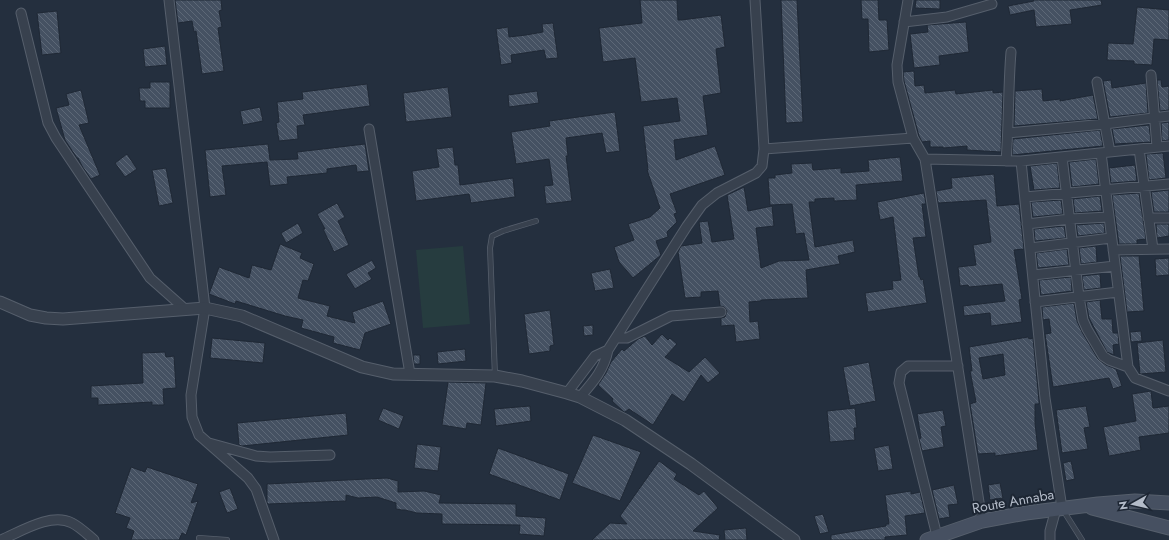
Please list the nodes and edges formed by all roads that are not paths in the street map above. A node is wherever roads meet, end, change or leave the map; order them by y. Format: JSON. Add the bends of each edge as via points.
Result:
{"nodes":[{"id":1,"x":169,"y":0,"type":"edge"},
{"id":2,"x":755,"y":0,"type":"edge"},
{"id":3,"x":908,"y":0,"type":"edge"},
{"id":4,"x":992,"y":4,"type":"dead end"},
{"id":5,"x":21,"y":13,"type":"dead end"},
{"id":6,"x":904,"y":22,"type":"junction"},
{"id":7,"x":1011,"y":52,"type":"dead end"},
{"id":8,"x":1151,"y":75,"type":"dead end"},
{"id":9,"x":1098,"y":82,"type":"dead end"},
{"id":10,"x":1169,"y":116,"type":"edge"},
{"id":11,"x":1154,"y":118,"type":"junction"},
{"id":12,"x":1105,"y":124,"type":"junction"},
{"id":13,"x":369,"y":129,"type":"dead end"},
{"id":14,"x":1008,"y":132,"type":"junction"},
{"id":15,"x":914,"y":138,"type":"junction"},
{"id":16,"x":1169,"y":146,"type":"edge"},
{"id":17,"x":1157,"y":147,"type":"junction"},
{"id":18,"x":764,"y":149,"type":"junction"},
{"id":19,"x":1138,"y":149,"type":"junction"},
{"id":20,"x":1105,"y":152,"type":"junction"},
{"id":21,"x":1062,"y":157,"type":"junction"},
{"id":22,"x":925,"y":159,"type":"junction"},
{"id":23,"x":1006,"y":161,"type":"junction"},
{"id":24,"x":1021,"y":161,"type":"junction"},
{"id":25,"x":1169,"y":184,"type":"edge"},
{"id":26,"x":1144,"y":186,"type":"junction"},
{"id":27,"x":1106,"y":190,"type":"junction"},
{"id":28,"x":1066,"y":192,"type":"junction"},
{"id":29,"x":1025,"y":196,"type":"junction"},
{"id":30,"x":1109,"y":217,"type":"junction"},
{"id":31,"x":1148,"y":218,"type":"junction"},
{"id":32,"x":1169,"y":218,"type":"edge"},
{"id":33,"x":1070,"y":219,"type":"junction"},
{"id":34,"x":536,"y":221,"type":"dead end"},
{"id":35,"x":1027,"y":224,"type":"junction"},
{"id":36,"x":1111,"y":238,"type":"junction"},
{"id":37,"x":1073,"y":242,"type":"junction"},
{"id":38,"x":1030,"y":248,"type":"junction"},
{"id":39,"x":1153,"y":249,"type":"junction"},
{"id":40,"x":1169,"y":249,"type":"edge"},
{"id":41,"x":1113,"y":250,"type":"junction"},
{"id":42,"x":1115,"y":266,"type":"junction"},
{"id":43,"x":1076,"y":271,"type":"junction"},
{"id":44,"x":1033,"y":275,"type":"junction"},
{"id":45,"x":1118,"y":292,"type":"junction"},
{"id":46,"x":1079,"y":297,"type":"junction"},
{"id":47,"x":0,"y":302,"type":"edge"},
{"id":48,"x":1035,"y":302,"type":"junction"},
{"id":49,"x":205,"y":308,"type":"junction"},
{"id":50,"x":185,"y":309,"type":"junction"},
{"id":51,"x":721,"y":312,"type":"dead end"},
{"id":52,"x":616,"y":338,"type":"junction"},
{"id":53,"x":608,"y":350,"type":"junction"},
{"id":54,"x":958,"y":366,"type":"junction"},
{"id":55,"x":1128,"y":367,"type":"junction"},
{"id":56,"x":410,"y":374,"type":"junction"},
{"id":57,"x":495,"y":376,"type":"junction"},
{"id":58,"x":1169,"y":391,"type":"edge"},
{"id":59,"x":567,"y":393,"type":"junction"},
{"id":60,"x":580,"y":397,"type":"junction"},
{"id":61,"x":207,"y":442,"type":"junction"},
{"id":62,"x":330,"y":455,"type":"dead end"},
{"id":63,"x":1169,"y":503,"type":"edge"},
{"id":64,"x":1083,"y":505,"type":"junction"},
{"id":65,"x":1059,"y":509,"type":"junction"},
{"id":66,"x":982,"y":521,"type":"junction"},
{"id":67,"x":1169,"y":528,"type":"edge"},
{"id":68,"x":199,"y":538,"type":"dead end"},
{"id":69,"x":932,"y":538,"type":"edge"},
{"id":70,"x":1,"y":540,"type":"edge"},
{"id":71,"x":94,"y":540,"type":"edge"},
{"id":72,"x":228,"y":540,"type":"edge"},
{"id":73,"x":274,"y":540,"type":"edge"},
{"id":74,"x":794,"y":540,"type":"edge"},
{"id":75,"x":1050,"y":540,"type":"edge"},
{"id":76,"x":1082,"y":540,"type":"edge"}],
"edges":[{"from":1,"to":49,"type":"street"},
{"from":2,"to":18,"type":"street"},
{"from":3,"to":6,"type":"street"},
{"from":4,"to":6,"type":"street","via":[[947,17]]},
{"from":5,"to":50,"type":"street","via":[[48,123],[56,138],[150,278]]},
{"from":6,"to":15,"type":"street","via":[[897,65],[898,82]]},
{"from":7,"to":14,"type":"street"},
{"from":8,"to":11,"type":"street"},
{"from":9,"to":12,"type":"street"},
{"from":10,"to":11,"type":"street"},
{"from":11,"to":12,"type":"street"},
{"from":11,"to":17,"type":"street"},
{"from":12,"to":14,"type":"street"},
{"from":12,"to":20,"type":"street"},
{"from":13,"to":56,"type":"street"},
{"from":14,"to":23,"type":"street"},
{"from":15,"to":18,"type":"street"},
{"from":15,"to":22,"type":"street"},
{"from":16,"to":17,"type":"street"},
{"from":17,"to":19,"type":"street"},
{"from":18,"to":52,"type":"street","via":[[762,166],[756,173],[717,193],[702,205]]},
{"from":19,"to":20,"type":"street"},
{"from":19,"to":26,"type":"street"},
{"from":20,"to":21,"type":"street"},
{"from":20,"to":27,"type":"street"},
{"from":21,"to":24,"type":"street"},
{"from":21,"to":28,"type":"street"},
{"from":22,"to":23,"type":"street"},
{"from":22,"to":54,"type":"street"},
{"from":23,"to":24,"type":"street"},
{"from":24,"to":29,"type":"street"},
{"from":25,"to":26,"type":"street"},
{"from":26,"to":27,"type":"street"},
{"from":26,"to":31,"type":"street"},
{"from":27,"to":28,"type":"street"},
{"from":27,"to":30,"type":"street"},
{"from":28,"to":29,"type":"street"},
{"from":28,"to":33,"type":"street"},
{"from":29,"to":35,"type":"street"},
{"from":30,"to":33,"type":"street"},
{"from":30,"to":36,"type":"street"},
{"from":31,"to":32,"type":"street"},
{"from":31,"to":39,"type":"street"},
{"from":33,"to":35,"type":"street"},
{"from":33,"to":37,"type":"street"},
{"from":34,"to":57,"type":"lane","via":[[492,236],[490,248]]},
{"from":35,"to":38,"type":"street"},
{"from":36,"to":37,"type":"street"},
{"from":36,"to":41,"type":"street"},
{"from":37,"to":38,"type":"street"},
{"from":37,"to":43,"type":"street"},
{"from":38,"to":44,"type":"street"},
{"from":39,"to":40,"type":"street"},
{"from":39,"to":41,"type":"street"},
{"from":41,"to":42,"type":"street"},
{"from":42,"to":43,"type":"street"},
{"from":42,"to":45,"type":"street"},
{"from":43,"to":44,"type":"street"},
{"from":43,"to":46,"type":"street"},
{"from":44,"to":48,"type":"street"},
{"from":45,"to":46,"type":"street"},
{"from":45,"to":55,"type":"street"},
{"from":46,"to":48,"type":"street"},
{"from":46,"to":55,"type":"street","via":[[1087,328],[1103,356]]},
{"from":47,"to":50,"type":"street","via":[[30,315],[63,319]]},
{"from":48,"to":65,"type":"street"},
{"from":49,"to":50,"type":"street"},
{"from":49,"to":56,"type":"street","via":[[242,316],[362,367],[393,374]]},
{"from":49,"to":61,"type":"street","via":[[191,395],[192,417],[199,435]]},
{"from":51,"to":52,"type":"street","via":[[671,316],[627,338]]},
{"from":52,"to":53,"type":"street"},
{"from":53,"to":59,"type":"street","via":[[595,356]]},
{"from":53,"to":60,"type":"street","via":[[600,374]]},
{"from":54,"to":66,"type":"street"},
{"from":54,"to":69,"type":"street","via":[[908,366],[901,372],[899,383]]},
{"from":55,"to":58,"type":"street","via":[[1135,378]]},
{"from":56,"to":57,"type":"street"},
{"from":57,"to":59,"type":"street","via":[[522,380]]},
{"from":59,"to":60,"type":"street"},
{"from":60,"to":74,"type":"street","via":[[625,420],[658,442]]},
{"from":61,"to":62,"type":"street","via":[[256,456]]},
{"from":61,"to":73,"type":"street","via":[[248,478],[256,489]]},
{"from":63,"to":64,"type":"main road","name":"Route Annaba","via":[[1135,501]]},
{"from":64,"to":65,"type":"main road","name":"Route Annaba"},
{"from":64,"to":67,"type":"main road","name":"Route Annaba"},
{"from":65,"to":66,"type":"main road","name":"Route Annaba"},
{"from":65,"to":75,"type":"street","via":[[1050,531]]},
{"from":65,"to":76,"type":"lane"},
{"from":66,"to":69,"type":"main road","name":"Route Annaba"},
{"from":68,"to":72,"type":"lane"},
{"from":70,"to":71,"type":"street","via":[[44,521],[60,520],[71,522]]}]}
